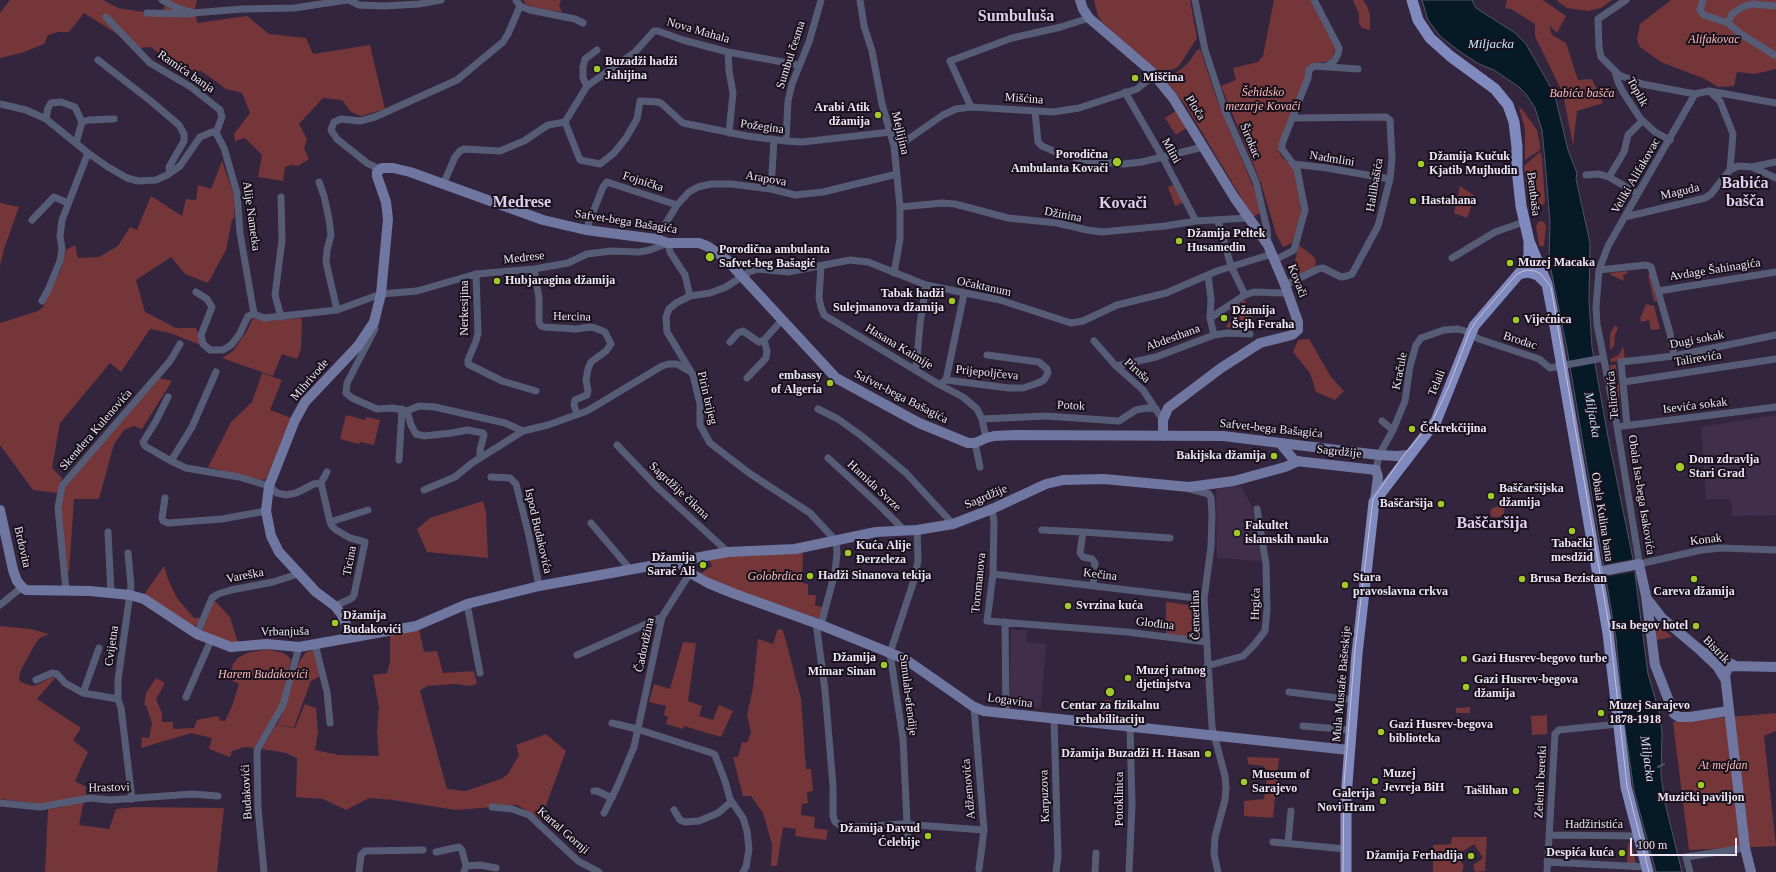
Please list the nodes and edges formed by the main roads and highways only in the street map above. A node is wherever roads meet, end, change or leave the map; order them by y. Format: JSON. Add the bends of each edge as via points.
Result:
{"nodes":[{"id":1,"x":1412,"y":0,"type":"edge"},
{"id":2,"x":1530,"y":241,"type":"junction"},
{"id":3,"x":1519,"y":274,"type":"junction"},
{"id":4,"x":1547,"y":284,"type":"junction"},
{"id":5,"x":1375,"y":500,"type":"joint"},
{"id":6,"x":1648,"y":869,"type":"edge"},
{"id":7,"x":1346,"y":872,"type":"edge"}],
"edges":[{"from":1,"to":2,"type":"main road","name":"Bentbaša","via":[[1418,20],[1430,38],[1495,89],[1508,105],[1516,137],[1518,189]]},
{"from":2,"to":3,"type":"main road","name":"Telali","via":[[1528,260]]},
{"from":2,"to":4,"type":"main road","name":"Bentbaša"},
{"from":3,"to":4,"type":"main road","via":[[1528,272],[1538,275]]},
{"from":3,"to":5,"type":"main road","name":"Telali","via":[[1479,319],[1470,334],[1436,421]]},
{"from":4,"to":6,"type":"main road","name":"Obala Kulina bana","via":[[1565,366],[1601,572],[1626,787]]},
{"from":5,"to":7,"type":"main road","name":"Mula Mustafe Bašeskije","via":[[1357,646],[1346,796]]}]}
